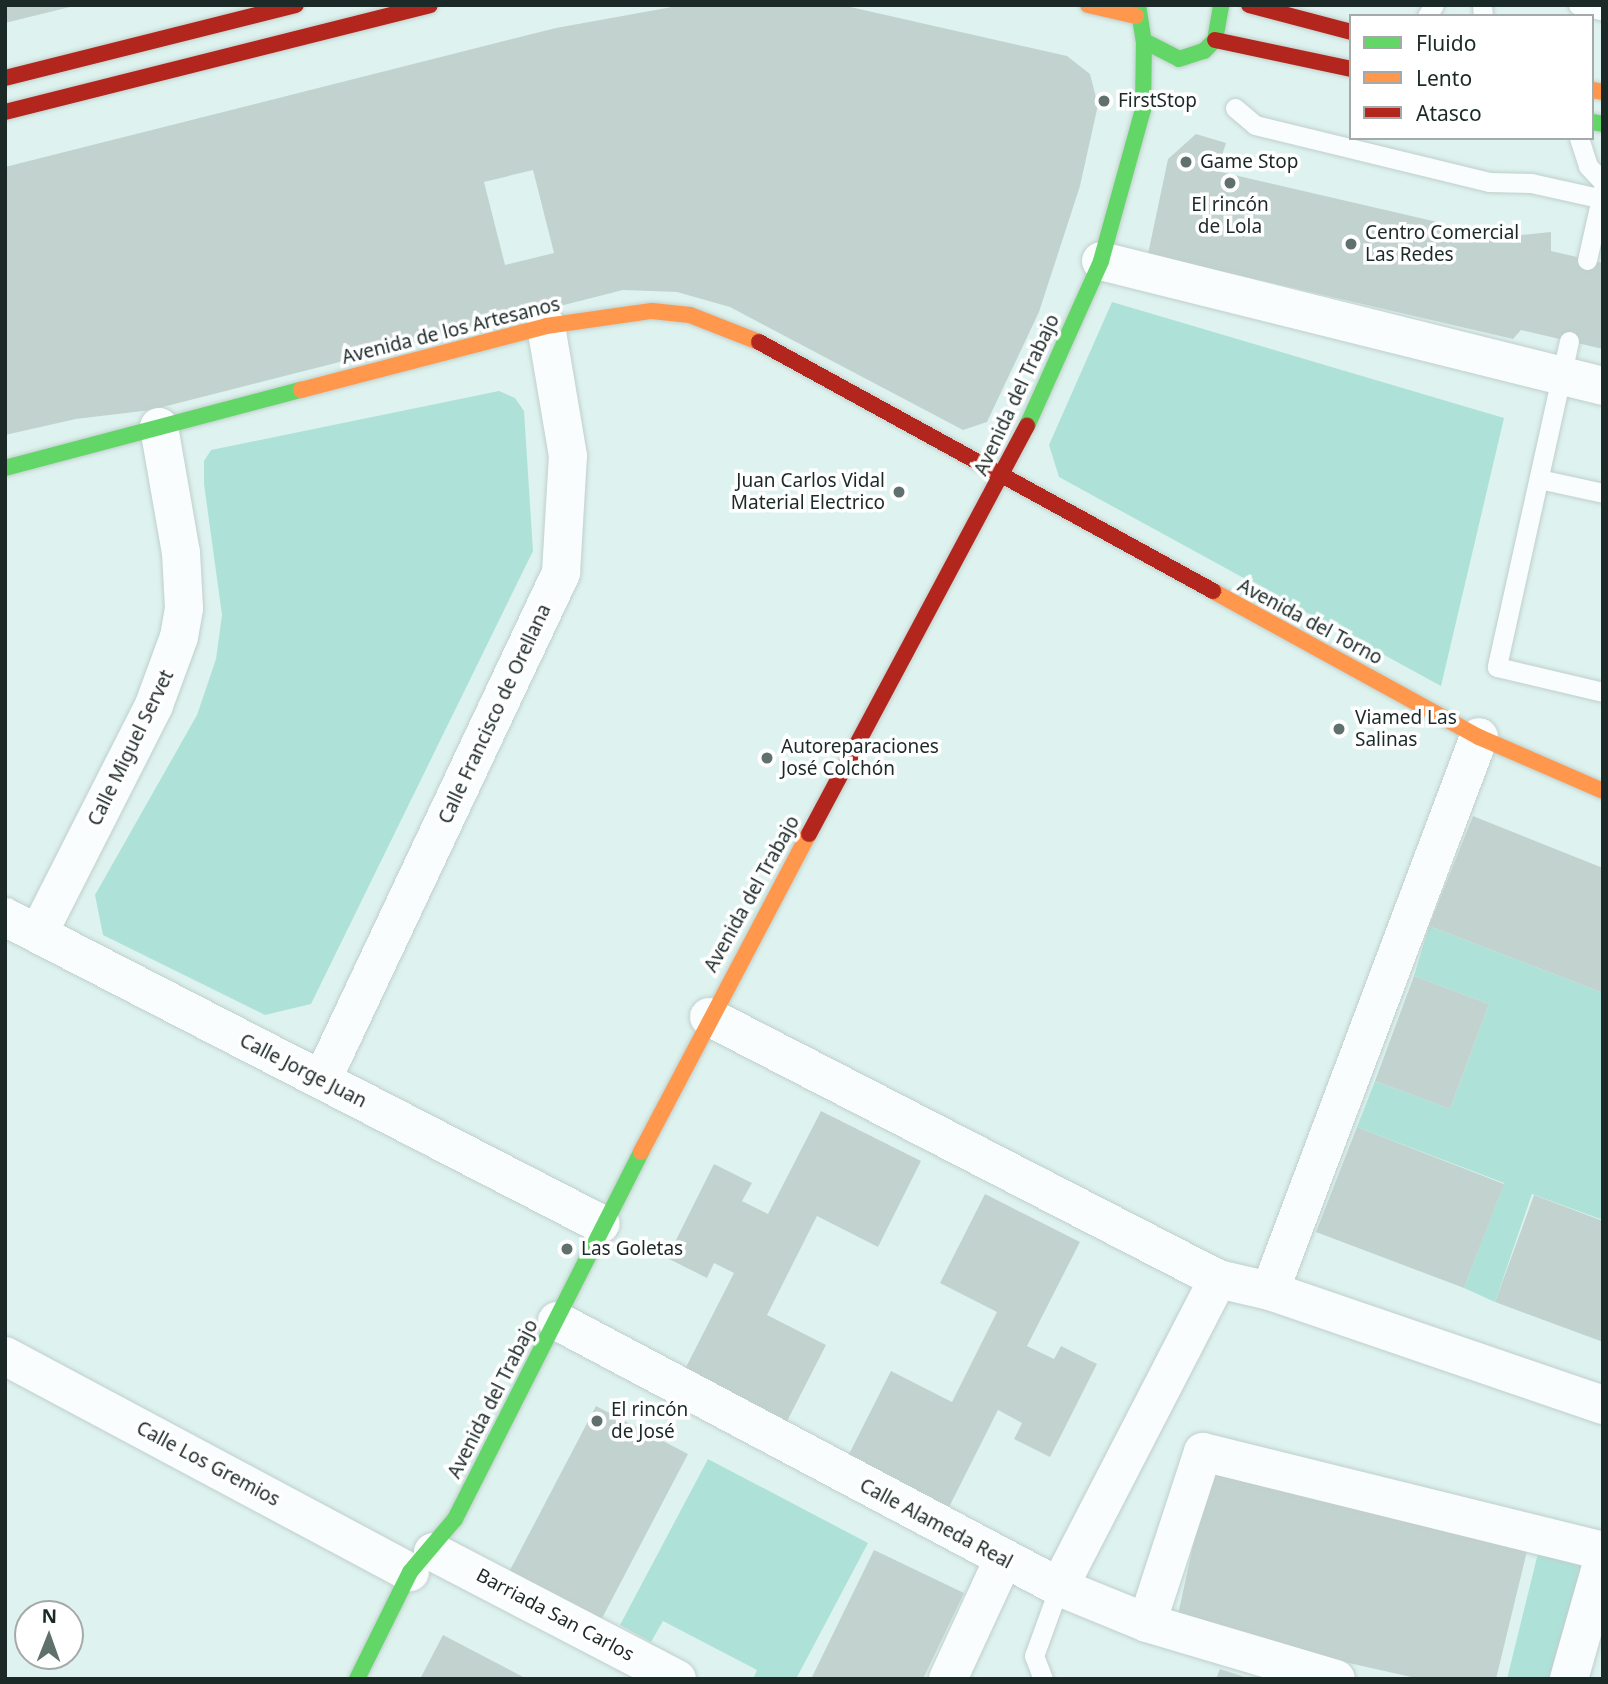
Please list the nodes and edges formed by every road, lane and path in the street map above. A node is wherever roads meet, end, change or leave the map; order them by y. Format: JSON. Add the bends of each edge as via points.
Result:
{"nodes":[{"id":1,"x":296,"y":5,"type":"edge"},
{"id":2,"x":430,"y":5,"type":"edge"},
{"id":3,"x":1088,"y":5,"type":"edge"},
{"id":4,"x":1221,"y":5,"type":"edge"},
{"id":5,"x":1249,"y":5,"type":"edge"},
{"id":6,"x":1578,"y":5,"type":"edge"},
{"id":7,"x":1137,"y":10,"type":"edge"},
{"id":8,"x":1603,"y":11,"type":"edge"},
{"id":9,"x":1349,"y":31,"type":"edge"},
{"id":10,"x":1215,"y":40,"type":"junction"},
{"id":11,"x":1144,"y":41,"type":"junction"},
{"id":12,"x":1192,"y":57,"type":"junction"},
{"id":13,"x":1349,"y":69,"type":"edge"},
{"id":14,"x":1175,"y":74,"type":"dead end"},
{"id":15,"x":5,"y":78,"type":"edge"},
{"id":16,"x":1159,"y":92,"type":"dead end"},
{"id":17,"x":1235,"y":108,"type":"dead end"},
{"id":18,"x":1143,"y":110,"type":"junction"},
{"id":19,"x":5,"y":113,"type":"edge"},
{"id":20,"x":1580,"y":140,"type":"edge"},
{"id":21,"x":1602,"y":192,"type":"edge"},
{"id":22,"x":1587,"y":260,"type":"dead end"},
{"id":23,"x":1101,"y":261,"type":"junction"},
{"id":24,"x":546,"y":326,"type":"junction"},
{"id":25,"x":1565,"y":358,"type":"junction"},
{"id":26,"x":1603,"y":386,"type":"edge"},
{"id":27,"x":159,"y":427,"type":"junction"},
{"id":28,"x":5,"y":468,"type":"edge"},
{"id":29,"x":1003,"y":479,"type":"junction"},
{"id":30,"x":1539,"y":479,"type":"junction"},
{"id":31,"x":1603,"y":494,"type":"edge"},
{"id":32,"x":1603,"y":692,"type":"edge"},
{"id":33,"x":1479,"y":737,"type":"junction"},
{"id":34,"x":1603,"y":791,"type":"edge"},
{"id":35,"x":22,"y":925,"type":"edge"},
{"id":36,"x":709,"y":1017,"type":"junction"},
{"id":37,"x":322,"y":1080,"type":"junction"},
{"id":38,"x":601,"y":1224,"type":"junction"},
{"id":39,"x":1218,"y":1279,"type":"junction"},
{"id":40,"x":1270,"y":1291,"type":"junction"},
{"id":41,"x":556,"y":1321,"type":"junction"},
{"id":42,"x":5,"y":1356,"type":"edge"},
{"id":43,"x":1603,"y":1405,"type":"edge"},
{"id":44,"x":1603,"y":1551,"type":"edge"},
{"id":45,"x":1003,"y":1560,"type":"junction"},
{"id":46,"x":1603,"y":1560,"type":"edge"},
{"id":47,"x":422,"y":1562,"type":"junction"},
{"id":48,"x":1059,"y":1587,"type":"junction"},
{"id":49,"x":1147,"y":1623,"type":"junction"},
{"id":50,"x":357,"y":1679,"type":"edge"},
{"id":51,"x":677,"y":1679,"type":"edge"},
{"id":52,"x":948,"y":1679,"type":"edge"},
{"id":53,"x":1043,"y":1679,"type":"edge"},
{"id":54,"x":1336,"y":1679,"type":"edge"},
{"id":55,"x":1569,"y":1679,"type":"edge"}],
"edges":[{"from":1,"to":15,"type":"street"},
{"from":2,"to":19,"type":"street"},
{"from":3,"to":7,"type":"street"},
{"from":4,"to":10,"type":"street","via":[[1221,27]]},
{"from":5,"to":9,"type":"street"},
{"from":6,"to":8,"type":"lane"},
{"from":7,"to":11,"type":"street"},
{"from":10,"to":12,"type":"street"},
{"from":10,"to":13,"type":"street"},
{"from":11,"to":12,"type":"street","via":[[1166,56]]},
{"from":11,"to":18,"type":"street"},
{"from":12,"to":14,"type":"street"},
{"from":16,"to":18,"type":"street"},
{"from":17,"to":21,"type":"lane","via":[[1255,125],[1489,182]]},
{"from":18,"to":23,"type":"street","name":"Avenida del Trabajo"},
{"from":20,"to":21,"type":"lane"},
{"from":21,"to":22,"type":"lane"},
{"from":23,"to":25,"type":"street"},
{"from":23,"to":29,"type":"street","name":"Avenida del Trabajo"},
{"from":24,"to":27,"type":"street","name":"Avenida de los Artesanos"},
{"from":24,"to":29,"type":"street","name":"Avenida de los Artesanos","via":[[652,312],[690,314],[738,331]]},
{"from":24,"to":37,"type":"street","name":"Calle Francisco de Orellana","via":[[568,456],[561,573]]},
{"from":25,"to":26,"type":"street"},
{"from":25,"to":30,"type":"lane"},
{"from":27,"to":28,"type":"street","name":"Avenida de los Artesanos"},
{"from":27,"to":35,"type":"street","name":"Calle Miguel Servet","via":[[181,553],[184,608],[179,637],[154,705]]},
{"from":29,"to":33,"type":"street","name":"Avenida del Torno"},
{"from":29,"to":36,"type":"street","name":"Avenida del Trabajo"},
{"from":30,"to":31,"type":"lane"},
{"from":30,"to":32,"type":"lane","via":[[1497,667]]},
{"from":33,"to":34,"type":"street","name":"Avenida del Torno"},
{"from":33,"to":40,"type":"street"},
{"from":35,"to":37,"type":"street","name":"Calle Jorge Juan"},
{"from":36,"to":38,"type":"street","name":"Avenida del Trabajo"},
{"from":36,"to":39,"type":"street"},
{"from":37,"to":38,"type":"street","name":"Calle Jorge Juan"},
{"from":38,"to":41,"type":"street","name":"Avenida del Trabajo"},
{"from":39,"to":40,"type":"street"},
{"from":39,"to":48,"type":"street"},
{"from":40,"to":43,"type":"street"},
{"from":41,"to":45,"type":"street","name":"Calle Alameda Real"},
{"from":41,"to":47,"type":"street","name":"Avenida del Trabajo","via":[[456,1519]]},
{"from":42,"to":47,"type":"street","name":"Calle Los Gremios"},
{"from":44,"to":49,"type":"street","via":[[1203,1451]]},
{"from":45,"to":48,"type":"street","name":"Calle Alameda Real"},
{"from":45,"to":52,"type":"street"},
{"from":46,"to":55,"type":"street"},
{"from":47,"to":50,"type":"street","name":"Avenida del Trabajo"},
{"from":47,"to":51,"type":"street","name":"Barriada San Carlos"},
{"from":48,"to":49,"type":"street","name":"Calle Alameda Real"},
{"from":48,"to":53,"type":"lane","via":[[1034,1656]]},
{"from":49,"to":54,"type":"street","name":"Calle Alameda Real"}]}
